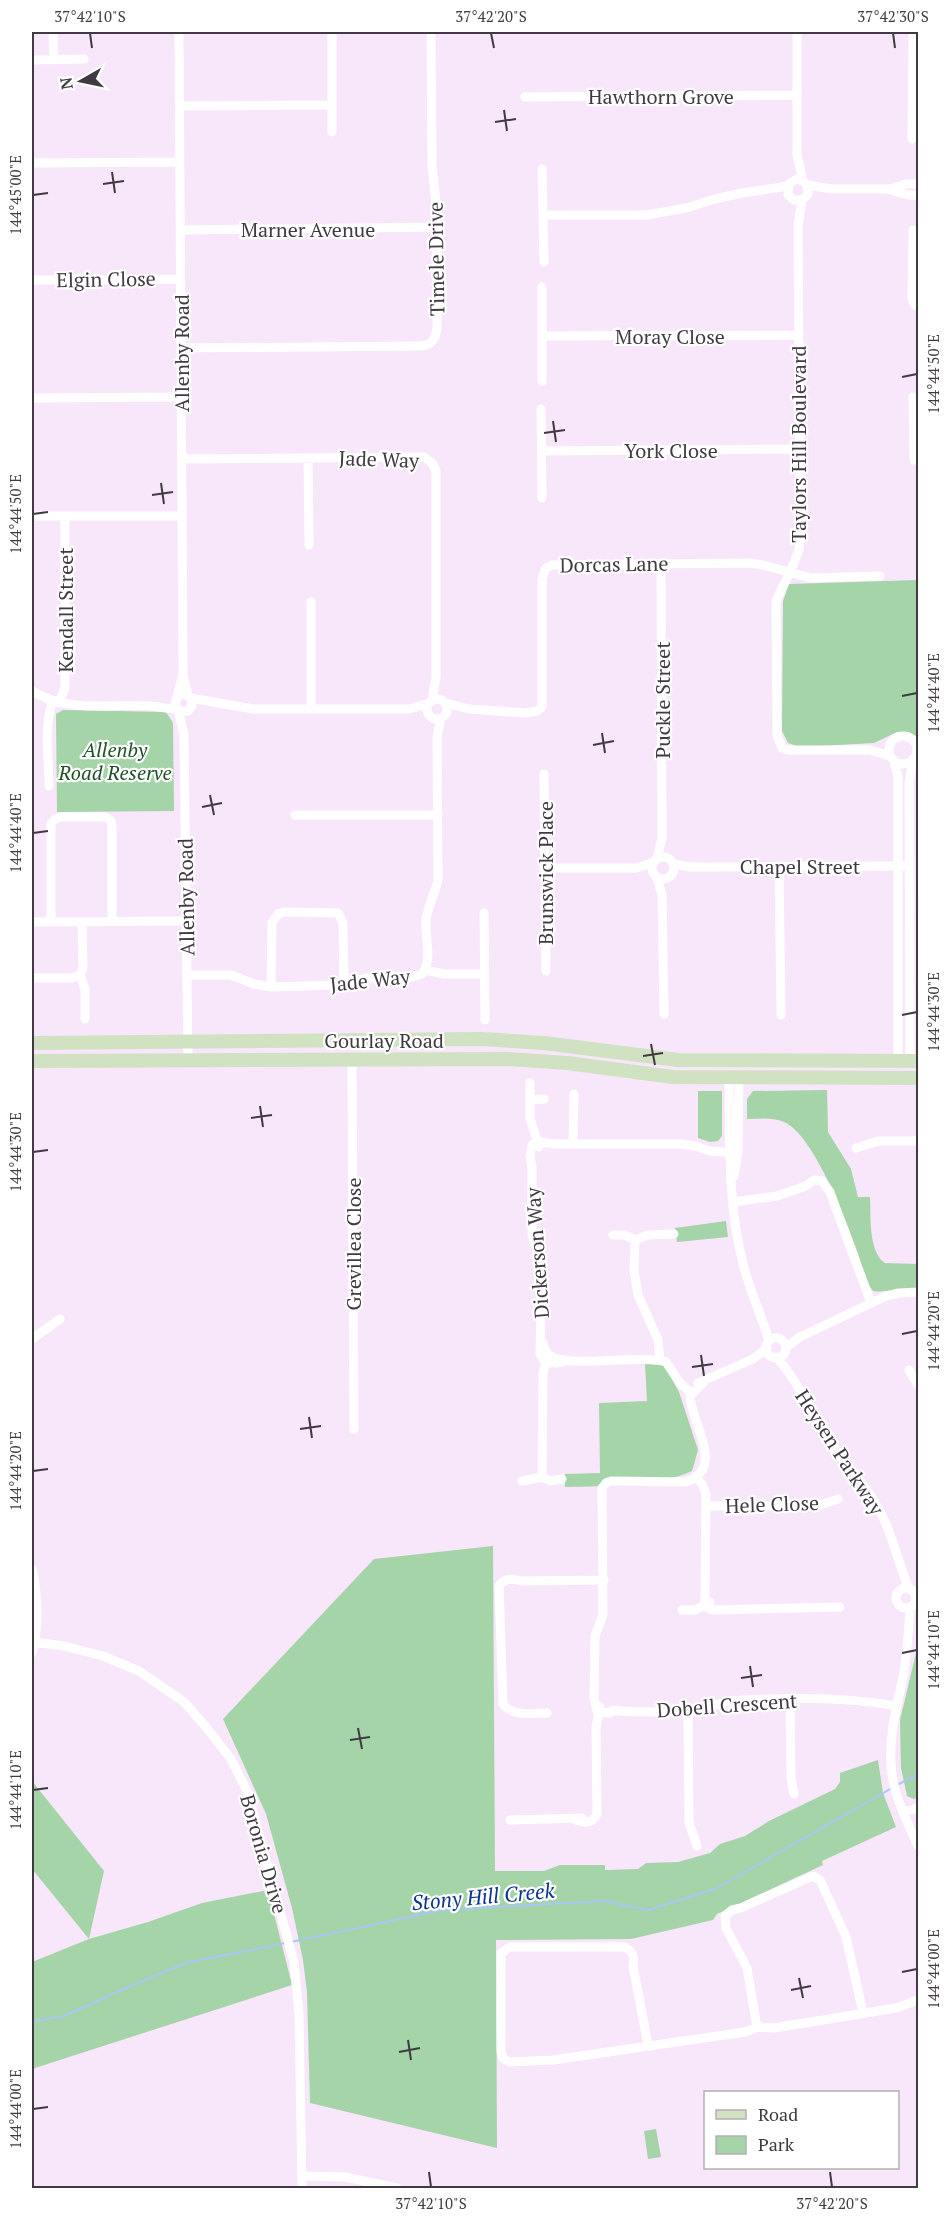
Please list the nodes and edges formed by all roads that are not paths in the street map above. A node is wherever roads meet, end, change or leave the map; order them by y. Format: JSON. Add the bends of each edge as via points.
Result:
{"nodes":[{"id":1,"x":53,"y":32,"type":"edge"},
{"id":2,"x":179,"y":32,"type":"edge"},
{"id":3,"x":332,"y":32,"type":"edge"},
{"id":4,"x":431,"y":32,"type":"edge"},
{"id":5,"x":796,"y":32,"type":"edge"},
{"id":6,"x":913,"y":32,"type":"edge"},
{"id":7,"x":84,"y":59,"type":"dead end"},
{"id":8,"x":32,"y":60,"type":"edge"},
{"id":9,"x":54,"y":60,"type":"junction"},
{"id":10,"x":916,"y":70,"type":"edge"},
{"id":11,"x":797,"y":95,"type":"junction"},
{"id":12,"x":525,"y":97,"type":"dead end"},
{"id":13,"x":332,"y":105,"type":"junction"},
{"id":14,"x":180,"y":106,"type":"junction"},
{"id":15,"x":332,"y":132,"type":"dead end"},
{"id":16,"x":912,"y":139,"type":"dead end"},
{"id":17,"x":180,"y":162,"type":"junction"},
{"id":18,"x":32,"y":163,"type":"edge"},
{"id":19,"x":542,"y":169,"type":"dead end"},
{"id":20,"x":918,"y":183,"type":"edge"},
{"id":21,"x":887,"y":189,"type":"junction"},
{"id":22,"x":798,"y":190,"type":"junction"},
{"id":23,"x":918,"y":195,"type":"edge"},
{"id":24,"x":543,"y":215,"type":"junction"},
{"id":25,"x":436,"y":228,"type":"junction"},
{"id":26,"x":180,"y":230,"type":"junction"},
{"id":27,"x":913,"y":230,"type":"dead end"},
{"id":28,"x":544,"y":262,"type":"dead end"},
{"id":29,"x":180,"y":279,"type":"junction"},
{"id":30,"x":32,"y":280,"type":"edge"},
{"id":31,"x":542,"y":287,"type":"dead end"},
{"id":32,"x":918,"y":307,"type":"edge"},
{"id":33,"x":799,"y":335,"type":"junction"},
{"id":34,"x":542,"y":336,"type":"junction"},
{"id":35,"x":181,"y":348,"type":"junction"},
{"id":36,"x":542,"y":381,"type":"dead end"},
{"id":37,"x":181,"y":397,"type":"junction"},
{"id":38,"x":913,"y":397,"type":"dead end"},
{"id":39,"x":32,"y":398,"type":"edge"},
{"id":40,"x":542,"y":410,"type":"dead end"},
{"id":41,"x":916,"y":426,"type":"edge"},
{"id":42,"x":799,"y":450,"type":"junction"},
{"id":43,"x":542,"y":451,"type":"junction"},
{"id":44,"x":308,"y":458,"type":"junction"},
{"id":45,"x":182,"y":459,"type":"junction"},
{"id":46,"x":914,"y":460,"type":"dead end"},
{"id":47,"x":542,"y":498,"type":"dead end"},
{"id":48,"x":32,"y":516,"type":"edge"},
{"id":49,"x":65,"y":516,"type":"junction"},
{"id":50,"x":182,"y":516,"type":"junction"},
{"id":51,"x":309,"y":545,"type":"dead end"},
{"id":52,"x":661,"y":563,"type":"junction"},
{"id":53,"x":789,"y":573,"type":"junction"},
{"id":54,"x":879,"y":576,"type":"dead end"},
{"id":55,"x":311,"y":602,"type":"dead end"},
{"id":56,"x":32,"y":691,"type":"edge"},
{"id":57,"x":181,"y":701,"type":"junction"},
{"id":58,"x":56,"y":702,"type":"junction"},
{"id":59,"x":437,"y":702,"type":"junction"},
{"id":60,"x":214,"y":703,"type":"junction"},
{"id":61,"x":311,"y":708,"type":"junction"},
{"id":62,"x":410,"y":709,"type":"junction"},
{"id":63,"x":469,"y":709,"type":"junction"},
{"id":64,"x":190,"y":710,"type":"junction"},
{"id":65,"x":437,"y":717,"type":"junction"},
{"id":66,"x":184,"y":735,"type":"junction"},
{"id":67,"x":891,"y":742,"type":"junction"},
{"id":68,"x":917,"y":742,"type":"edge"},
{"id":69,"x":870,"y":750,"type":"junction"},
{"id":70,"x":916,"y":756,"type":"edge"},
{"id":71,"x":892,"y":758,"type":"junction"},
{"id":72,"x":544,"y":774,"type":"dead end"},
{"id":73,"x":49,"y":786,"type":"dead end"},
{"id":74,"x":295,"y":815,"type":"dead end"},
{"id":75,"x":438,"y":815,"type":"junction"},
{"id":76,"x":662,"y":838,"type":"junction"},
{"id":77,"x":670,"y":861,"type":"junction"},
{"id":78,"x":779,"y":866,"type":"junction"},
{"id":79,"x":898,"y":866,"type":"junction"},
{"id":80,"x":910,"y":866,"type":"junction"},
{"id":81,"x":690,"y":867,"type":"junction"},
{"id":82,"x":544,"y":868,"type":"junction"},
{"id":83,"x":660,"y":871,"type":"junction"},
{"id":84,"x":484,"y":913,"type":"dead end"},
{"id":85,"x":51,"y":921,"type":"junction"},
{"id":86,"x":112,"y":921,"type":"junction"},
{"id":87,"x":187,"y":921,"type":"junction"},
{"id":88,"x":32,"y":922,"type":"edge"},
{"id":89,"x":82,"y":922,"type":"junction"},
{"id":90,"x":425,"y":970,"type":"junction"},
{"id":91,"x":546,"y":971,"type":"dead end"},
{"id":92,"x":484,"y":974,"type":"junction"},
{"id":93,"x":80,"y":975,"type":"junction"},
{"id":94,"x":187,"y":975,"type":"junction"},
{"id":95,"x":32,"y":978,"type":"edge"},
{"id":96,"x":344,"y":984,"type":"junction"},
{"id":97,"x":271,"y":987,"type":"junction"},
{"id":98,"x":664,"y":1014,"type":"dead end"},
{"id":99,"x":781,"y":1015,"type":"dead end"},
{"id":100,"x":85,"y":1019,"type":"dead end"},
{"id":101,"x":485,"y":1020,"type":"dead end"},
{"id":102,"x":352,"y":1041,"type":"junction"},
{"id":103,"x":188,"y":1042,"type":"junction"},
{"id":104,"x":32,"y":1043,"type":"edge"},
{"id":105,"x":188,"y":1060,"type":"junction"},
{"id":106,"x":352,"y":1060,"type":"junction"},
{"id":107,"x":735,"y":1060,"type":"junction"},
{"id":108,"x":32,"y":1061,"type":"edge"},
{"id":109,"x":909,"y":1061,"type":"edge"},
{"id":110,"x":734,"y":1077,"type":"junction"},
{"id":111,"x":911,"y":1078,"type":"edge"},
{"id":112,"x":530,"y":1083,"type":"dead end"},
{"id":113,"x":574,"y":1094,"type":"dead end"},
{"id":114,"x":530,"y":1100,"type":"junction"},
{"id":115,"x":544,"y":1100,"type":"dead end"},
{"id":116,"x":918,"y":1141,"type":"edge"},
{"id":117,"x":539,"y":1144,"type":"junction"},
{"id":118,"x":573,"y":1144,"type":"junction"},
{"id":119,"x":856,"y":1148,"type":"dead end"},
{"id":120,"x":734,"y":1153,"type":"junction"},
{"id":121,"x":733,"y":1202,"type":"junction"},
{"id":122,"x":674,"y":1234,"type":"dead end"},
{"id":123,"x":613,"y":1235,"type":"dead end"},
{"id":124,"x":635,"y":1240,"type":"junction"},
{"id":125,"x":918,"y":1292,"type":"edge"},
{"id":126,"x":871,"y":1303,"type":"junction"},
{"id":127,"x":60,"y":1319,"type":"dead end"},
{"id":128,"x":32,"y":1339,"type":"edge"},
{"id":129,"x":776,"y":1348,"type":"junction"},
{"id":130,"x":548,"y":1359,"type":"junction"},
{"id":131,"x":660,"y":1360,"type":"junction"},
{"id":132,"x":909,"y":1370,"type":"dead end"},
{"id":133,"x":918,"y":1385,"type":"edge"},
{"id":134,"x":689,"y":1391,"type":"junction"},
{"id":135,"x":354,"y":1429,"type":"dead end"},
{"id":136,"x":696,"y":1476,"type":"junction"},
{"id":137,"x":542,"y":1477,"type":"junction"},
{"id":138,"x":562,"y":1479,"type":"dead end"},
{"id":139,"x":522,"y":1482,"type":"dead end"},
{"id":140,"x":838,"y":1498,"type":"dead end"},
{"id":141,"x":706,"y":1506,"type":"junction"},
{"id":142,"x":32,"y":1569,"type":"edge"},
{"id":143,"x":604,"y":1580,"type":"junction"},
{"id":144,"x":911,"y":1598,"type":"edge"},
{"id":145,"x":708,"y":1603,"type":"junction"},
{"id":146,"x":840,"y":1607,"type":"dead end"},
{"id":147,"x":682,"y":1610,"type":"dead end"},
{"id":148,"x":34,"y":1642,"type":"junction"},
{"id":149,"x":32,"y":1653,"type":"edge"},
{"id":150,"x":790,"y":1700,"type":"junction"},
{"id":151,"x":599,"y":1708,"type":"junction"},
{"id":152,"x":895,"y":1708,"type":"junction"},
{"id":153,"x":688,"y":1710,"type":"junction"},
{"id":154,"x":547,"y":1713,"type":"dead end"},
{"id":155,"x":794,"y":1794,"type":"dead end"},
{"id":156,"x":918,"y":1809,"type":"edge"},
{"id":157,"x":904,"y":1815,"type":"junction"},
{"id":158,"x":510,"y":1820,"type":"dead end"},
{"id":159,"x":697,"y":1846,"type":"dead end"},
{"id":160,"x":918,"y":1846,"type":"edge"},
{"id":161,"x":918,"y":2000,"type":"edge"},
{"id":162,"x":861,"y":2013,"type":"junction"},
{"id":163,"x":757,"y":2024,"type":"junction"},
{"id":164,"x":646,"y":2046,"type":"junction"},
{"id":165,"x":302,"y":2175,"type":"junction"},
{"id":166,"x":302,"y":2188,"type":"edge"},
{"id":167,"x":397,"y":2188,"type":"edge"}],
"edges":[{"from":1,"to":9,"type":"street"},
{"from":2,"to":14,"type":"street","name":"Allenby Road"},
{"from":3,"to":13,"type":"street"},
{"from":4,"to":25,"type":"street","name":"Timele Drive"},
{"from":5,"to":11,"type":"street","name":"Taylors Hill Boulevard"},
{"from":6,"to":10,"type":"street"},
{"from":7,"to":9,"type":"street"},
{"from":8,"to":9,"type":"street"},
{"from":10,"to":16,"type":"street"},
{"from":11,"to":12,"type":"street","name":"Hawthorn Grove"},
{"from":11,"to":22,"type":"street","name":"Taylors Hill Boulevard"},
{"from":13,"to":14,"type":"street"},
{"from":13,"to":15,"type":"street"},
{"from":14,"to":17,"type":"street","name":"Allenby Road"},
{"from":17,"to":18,"type":"street"},
{"from":17,"to":26,"type":"street","name":"Allenby Road"},
{"from":19,"to":24,"type":"street"},
{"from":20,"to":21,"type":"street"},
{"from":21,"to":22,"type":"street"},
{"from":21,"to":23,"type":"street"},
{"from":22,"to":24,"type":"street","via":[[733,195],[646,215]]},
{"from":22,"to":33,"type":"street","name":"Taylors Hill Boulevard"},
{"from":24,"to":28,"type":"street"},
{"from":25,"to":26,"type":"street","name":"Marner Avenue"},
{"from":25,"to":35,"type":"street","name":"Timele Drive","via":[[437,328],[436,336],[425,346]]},
{"from":26,"to":29,"type":"street","name":"Allenby Road"},
{"from":27,"to":32,"type":"street","via":[[912,299]]},
{"from":29,"to":30,"type":"street","name":"Elgin Close"},
{"from":29,"to":35,"type":"street","name":"Allenby Road"},
{"from":31,"to":34,"type":"street"},
{"from":33,"to":34,"type":"street","name":"Moray Close"},
{"from":33,"to":42,"type":"street","name":"Taylors Hill Boulevard"},
{"from":34,"to":36,"type":"street"},
{"from":35,"to":37,"type":"street","name":"Allenby Road"},
{"from":37,"to":39,"type":"street"},
{"from":37,"to":45,"type":"street","name":"Allenby Road"},
{"from":38,"to":41,"type":"street"},
{"from":40,"to":43,"type":"street"},
{"from":41,"to":46,"type":"street"},
{"from":42,"to":43,"type":"street","name":"York Close"},
{"from":42,"to":53,"type":"street","name":"Taylors Hill Boulevard","via":[[799,550]]},
{"from":43,"to":47,"type":"street"},
{"from":44,"to":45,"type":"street","name":"Jade Way"},
{"from":44,"to":51,"type":"street"},
{"from":44,"to":59,"type":"street","name":"Jade Way","via":[[424,458],[432,463],[436,471]]},
{"from":45,"to":50,"type":"street","name":"Allenby Road"},
{"from":48,"to":49,"type":"street"},
{"from":49,"to":50,"type":"street"},
{"from":49,"to":58,"type":"street","name":"Kendall Street","via":[[65,688]]},
{"from":50,"to":57,"type":"street","name":"Allenby Road"},
{"from":52,"to":53,"type":"street","name":"Dorcas Lane","via":[[750,563]]},
{"from":52,"to":63,"type":"street","name":"Dorcas Lane","via":[[546,568],[542,579],[542,707],[526,713]]},
{"from":52,"to":76,"type":"street","name":"Puckle Street"},
{"from":53,"to":54,"type":"street","name":"Dorcas Lane","via":[[810,578]]},
{"from":53,"to":69,"type":"street","name":"Taylors Hill Boulevard","via":[[776,601],[777,735],[782,748]]},
{"from":55,"to":61,"type":"street"},
{"from":56,"to":58,"type":"street"},
{"from":57,"to":58,"type":"street","via":[[159,707],[93,707]]},
{"from":57,"to":60,"type":"street"},
{"from":57,"to":64,"type":"street","name":"Allenby Road","via":[[193,704]]},
{"from":57,"to":66,"type":"street","name":"Allenby Road"},
{"from":58,"to":73,"type":"street","name":"Kendall Street","via":[[49,712]]},
{"from":59,"to":62,"type":"street"},
{"from":59,"to":63,"type":"street","name":"Dorcas Lane"},
{"from":59,"to":65,"type":"street","via":[[447,710]]},
{"from":59,"to":65,"type":"street","via":[[427,710]]},
{"from":60,"to":61,"type":"street","via":[[254,709]]},
{"from":60,"to":64,"type":"street"},
{"from":61,"to":62,"type":"street"},
{"from":62,"to":65,"type":"street"},
{"from":63,"to":65,"type":"street","name":"Dorcas Lane"},
{"from":64,"to":66,"type":"street","name":"Allenby Road"},
{"from":65,"to":75,"type":"street","name":"Jade Way"},
{"from":66,"to":87,"type":"street","name":"Allenby Road"},
{"from":67,"to":68,"type":"street","via":[[903,736]]},
{"from":67,"to":69,"type":"street","name":"Taylors Hill Boulevard"},
{"from":67,"to":71,"type":"street"},
{"from":68,"to":70,"type":"street"},
{"from":69,"to":71,"type":"street","name":"Taylors Hill Boulevard"},
{"from":70,"to":71,"type":"street","via":[[902,764]]},
{"from":70,"to":80,"type":"street","via":[[909,783]]},
{"from":71,"to":79,"type":"street","via":[[898,777]]},
{"from":72,"to":82,"type":"street","name":"Brunswick Place"},
{"from":74,"to":75,"type":"street"},
{"from":75,"to":90,"type":"street","name":"Jade Way","via":[[438,879],[426,921]]},
{"from":76,"to":77,"type":"street","name":"Puckle Street"},
{"from":76,"to":83,"type":"street","name":"Puckle Street"},
{"from":77,"to":81,"type":"street","name":"Chapel Street"},
{"from":77,"to":83,"type":"street"},
{"from":77,"to":83,"type":"street","name":"Chapel Street"},
{"from":78,"to":79,"type":"street","name":"Chapel Street"},
{"from":78,"to":81,"type":"street","name":"Chapel Street"},
{"from":78,"to":99,"type":"street"},
{"from":79,"to":80,"type":"street","name":"Chapel Street"},
{"from":79,"to":109,"type":"street"},
{"from":80,"to":109,"type":"street"},
{"from":81,"to":83,"type":"street","name":"Chapel Street"},
{"from":82,"to":83,"type":"street","name":"Chapel Street"},
{"from":82,"to":91,"type":"street","name":"Brunswick Place"},
{"from":83,"to":98,"type":"street"},
{"from":84,"to":92,"type":"street"},
{"from":85,"to":86,"type":"street","via":[[51,824],[61,818],[106,817],[112,827]]},
{"from":85,"to":88,"type":"street"},
{"from":85,"to":89,"type":"street"},
{"from":86,"to":87,"type":"street"},
{"from":86,"to":89,"type":"street"},
{"from":87,"to":94,"type":"street","name":"Allenby Road"},
{"from":89,"to":93,"type":"street"},
{"from":90,"to":92,"type":"street"},
{"from":90,"to":96,"type":"street","name":"Jade Way","via":[[418,976],[366,978]]},
{"from":92,"to":101,"type":"street"},
{"from":93,"to":95,"type":"street"},
{"from":93,"to":100,"type":"street","via":[[85,989]]},
{"from":94,"to":97,"type":"street","name":"Jade Way","via":[[231,975]]},
{"from":94,"to":103,"type":"street","name":"Allenby Road"},
{"from":96,"to":97,"type":"street","name":"Jade Way"},
{"from":96,"to":97,"type":"street","via":[[343,923],[338,913],[284,912],[272,923]]},
{"from":102,"to":103,"type":"main road","name":"Gourlay Road"},
{"from":102,"to":106,"type":"main road"},
{"from":102,"to":107,"type":"main road","name":"Gourlay Road","via":[[514,1041],[658,1058]]},
{"from":103,"to":104,"type":"main road","name":"Gourlay Road"},
{"from":103,"to":105,"type":"street","name":"Allenby Road"},
{"from":105,"to":106,"type":"main road","name":"Gourlay Road"},
{"from":105,"to":108,"type":"main road","name":"Gourlay Road"},
{"from":106,"to":110,"type":"main road","name":"Gourlay Road","via":[[538,1060],[644,1074]]},
{"from":106,"to":135,"type":"street","name":"Grevillea Close"},
{"from":107,"to":109,"type":"main road","name":"Gourlay Road"},
{"from":107,"to":110,"type":"main road","name":"Heysen Parkway"},
{"from":109,"to":111,"type":"main road","name":"Gourlay Road"},
{"from":110,"to":111,"type":"main road","name":"Gourlay Road"},
{"from":110,"to":120,"type":"street","name":"Heysen Parkway"},
{"from":112,"to":114,"type":"street"},
{"from":113,"to":118,"type":"street"},
{"from":114,"to":115,"type":"street"},
{"from":114,"to":117,"type":"street","via":[[530,1119]]},
{"from":116,"to":119,"type":"street","via":[[878,1141]]},
{"from":117,"to":118,"type":"street"},
{"from":117,"to":130,"type":"street","name":"Dickerson Way","via":[[532,1168],[532,1234],[542,1269],[542,1338]]},
{"from":118,"to":120,"type":"street","via":[[681,1144]]},
{"from":120,"to":121,"type":"street","name":"Heysen Parkway"},
{"from":121,"to":126,"type":"street","via":[[819,1186],[832,1201]]},
{"from":121,"to":129,"type":"street","name":"Heysen Parkway","via":[[743,1266]]},
{"from":122,"to":124,"type":"street"},
{"from":123,"to":124,"type":"street"},
{"from":124,"to":131,"type":"street","via":[[638,1295],[658,1340]]},
{"from":125,"to":126,"type":"street","via":[[894,1293]]},
{"from":126,"to":129,"type":"street"},
{"from":127,"to":128,"type":"street"},
{"from":129,"to":134,"type":"street"},
{"from":129,"to":144,"type":"street","name":"Heysen Parkway","via":[[825,1433],[879,1511]]},
{"from":130,"to":131,"type":"street"},
{"from":130,"to":137,"type":"street","via":[[543,1372]]},
{"from":131,"to":134,"type":"street","via":[[670,1365]]},
{"from":132,"to":133,"type":"street"},
{"from":134,"to":136,"type":"street","via":[[705,1453]]},
{"from":136,"to":141,"type":"street","via":[[706,1494]]},
{"from":136,"to":143,"type":"street","via":[[686,1482],[623,1483],[607,1490],[603,1512]]},
{"from":137,"to":138,"type":"street"},
{"from":137,"to":139,"type":"street"},
{"from":140,"to":141,"type":"street","name":"Hele Close","via":[[817,1506]]},
{"from":141,"to":145,"type":"street"},
{"from":142,"to":148,"type":"street"},
{"from":143,"to":151,"type":"street","via":[[603,1615],[596,1636],[595,1687]]},
{"from":143,"to":154,"type":"street","via":[[521,1581],[505,1587],[501,1599],[503,1704],[516,1713]]},
{"from":144,"to":152,"type":"street","name":"Heysen Parkway","via":[[904,1670]]},
{"from":145,"to":146,"type":"street","via":[[726,1608]]},
{"from":145,"to":147,"type":"street","via":[[695,1610]]},
{"from":148,"to":149,"type":"street"},
{"from":148,"to":165,"type":"street","name":"Boronia Drive","via":[[103,1656],[139,1671],[184,1702],[231,1759],[247,1791],[294,1962],[299,2013]]},
{"from":150,"to":152,"type":"street","name":"Dobell Crescent","via":[[861,1701]]},
{"from":150,"to":153,"type":"street","name":"Dobell Crescent","via":[[729,1701]]},
{"from":150,"to":155,"type":"street"},
{"from":151,"to":153,"type":"street","name":"Dobell Crescent"},
{"from":151,"to":158,"type":"street","via":[[596,1799],[589,1816],[576,1820]]},
{"from":152,"to":157,"type":"street","name":"Heysen Parkway","via":[[892,1774]]},
{"from":153,"to":159,"type":"street","via":[[689,1823]]},
{"from":156,"to":157,"type":"street"},
{"from":157,"to":160,"type":"street","name":"Heysen Parkway"},
{"from":161,"to":162,"type":"street"},
{"from":162,"to":163,"type":"street","via":[[781,2025]]},
{"from":162,"to":163,"type":"street","via":[[846,1937],[818,1877],[813,1876],[741,1908],[730,1920],[732,1937],[747,1968]]},
{"from":163,"to":164,"type":"street","via":[[737,2032]]},
{"from":164,"to":164,"type":"street","via":[[633,1966],[627,1953],[612,1948],[510,1947],[501,1953],[502,2041],[508,2055],[553,2060]]},
{"from":165,"to":166,"type":"street","name":"Boronia Drive"},
{"from":165,"to":167,"type":"street","via":[[345,2177]]}]}
